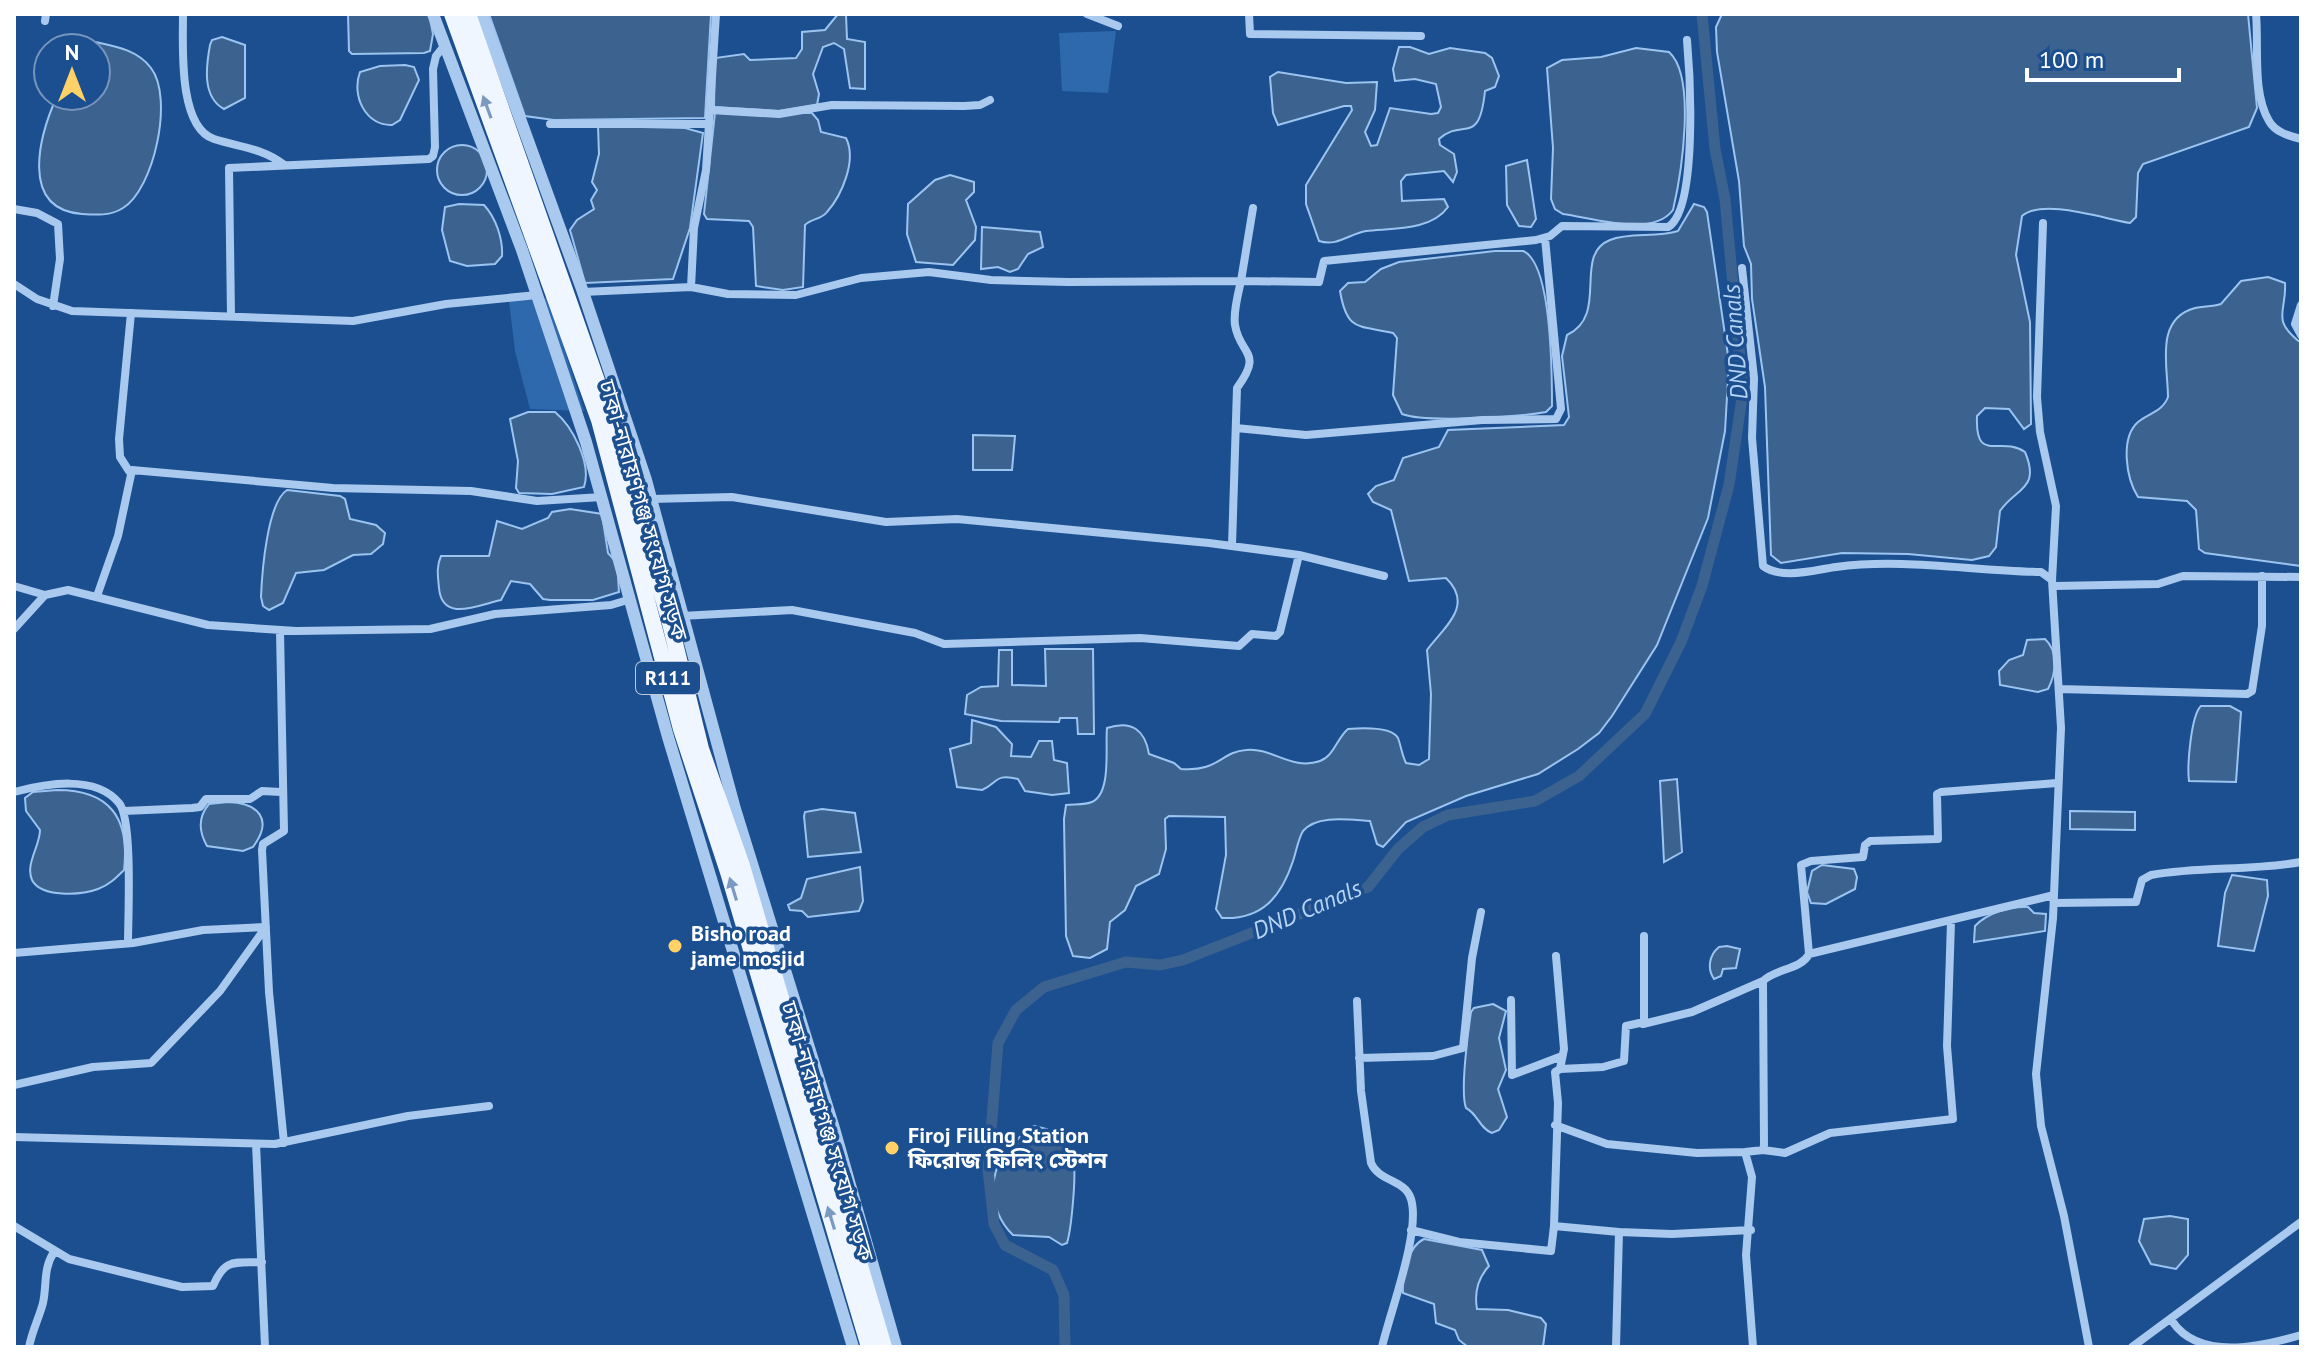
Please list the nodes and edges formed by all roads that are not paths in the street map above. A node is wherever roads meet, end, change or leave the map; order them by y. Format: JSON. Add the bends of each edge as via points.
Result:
{"nodes":[{"id":1,"x":183,"y":14,"type":"edge"},
{"id":2,"x":433,"y":14,"type":"edge"},
{"id":3,"x":452,"y":14,"type":"edge"},
{"id":4,"x":468,"y":14,"type":"edge"},
{"id":5,"x":482,"y":14,"type":"edge"},
{"id":6,"x":716,"y":14,"type":"edge"},
{"id":7,"x":1087,"y":14,"type":"edge"},
{"id":8,"x":1249,"y":14,"type":"edge"},
{"id":9,"x":2256,"y":14,"type":"edge"},
{"id":10,"x":1118,"y":26,"type":"dead end"},
{"id":11,"x":1421,"y":36,"type":"dead end"},
{"id":12,"x":1687,"y":40,"type":"dead end"},
{"id":13,"x":445,"y":45,"type":"junction"},
{"id":14,"x":990,"y":100,"type":"dead end"},
{"id":15,"x":710,"y":110,"type":"junction"},
{"id":16,"x":550,"y":124,"type":"dead end"},
{"id":17,"x":709,"y":124,"type":"junction"},
{"id":18,"x":2301,"y":139,"type":"edge"},
{"id":19,"x":283,"y":164,"type":"junction"},
{"id":20,"x":1253,"y":208,"type":"dead end"},
{"id":21,"x":14,"y":209,"type":"edge"},
{"id":22,"x":2043,"y":223,"type":"dead end"},
{"id":23,"x":1545,"y":238,"type":"junction"},
{"id":24,"x":1742,"y":268,"type":"dead end"},
{"id":25,"x":1241,"y":281,"type":"junction"},
{"id":26,"x":14,"y":284,"type":"edge"},
{"id":27,"x":691,"y":287,"type":"junction"},
{"id":28,"x":583,"y":292,"type":"junction"},
{"id":29,"x":537,"y":295,"type":"junction"},
{"id":30,"x":2301,"y":305,"type":"edge"},
{"id":31,"x":53,"y":306,"type":"junction"},
{"id":32,"x":131,"y":313,"type":"junction"},
{"id":33,"x":231,"y":316,"type":"junction"},
{"id":34,"x":2301,"y":335,"type":"edge"},
{"id":35,"x":1236,"y":428,"type":"junction"},
{"id":36,"x":129,"y":471,"type":"junction"},
{"id":37,"x":602,"y":497,"type":"junction"},
{"id":38,"x":651,"y":499,"type":"junction"},
{"id":39,"x":1232,"y":546,"type":"junction"},
{"id":40,"x":1299,"y":555,"type":"junction"},
{"id":41,"x":1384,"y":576,"type":"dead end"},
{"id":42,"x":2262,"y":576,"type":"junction"},
{"id":43,"x":2301,"y":577,"type":"edge"},
{"id":44,"x":2054,"y":583,"type":"junction"},
{"id":45,"x":14,"y":586,"type":"edge"},
{"id":46,"x":45,"y":595,"type":"junction"},
{"id":47,"x":97,"y":596,"type":"junction"},
{"id":48,"x":631,"y":599,"type":"junction"},
{"id":49,"x":681,"y":616,"type":"junction"},
{"id":50,"x":14,"y":629,"type":"edge"},
{"id":51,"x":280,"y":631,"type":"junction"},
{"id":52,"x":2059,"y":689,"type":"junction"},
{"id":53,"x":2057,"y":783,"type":"junction"},
{"id":54,"x":14,"y":792,"type":"edge"},
{"id":55,"x":281,"y":792,"type":"junction"},
{"id":56,"x":124,"y":811,"type":"junction"},
{"id":57,"x":729,"y":811,"type":"junction"},
{"id":58,"x":2301,"y":862,"type":"edge"},
{"id":59,"x":2054,"y":899,"type":"junction"},
{"id":60,"x":1481,"y":912,"type":"dead end"},
{"id":61,"x":1951,"y":922,"type":"junction"},
{"id":62,"x":735,"y":925,"type":"junction"},
{"id":63,"x":266,"y":927,"type":"junction"},
{"id":64,"x":1644,"y":936,"type":"dead end"},
{"id":65,"x":128,"y":943,"type":"junction"},
{"id":66,"x":14,"y":953,"type":"edge"},
{"id":67,"x":1809,"y":954,"type":"junction"},
{"id":68,"x":1556,"y":956,"type":"dead end"},
{"id":69,"x":1763,"y":981,"type":"junction"},
{"id":70,"x":1511,"y":1000,"type":"dead end"},
{"id":71,"x":1357,"y":1001,"type":"dead end"},
{"id":72,"x":1643,"y":1024,"type":"junction"},
{"id":73,"x":1562,"y":1056,"type":"junction"},
{"id":74,"x":1359,"y":1058,"type":"junction"},
{"id":75,"x":1560,"y":1069,"type":"junction"},
{"id":76,"x":14,"y":1085,"type":"edge"},
{"id":77,"x":489,"y":1106,"type":"dead end"},
{"id":78,"x":1555,"y":1125,"type":"junction"},
{"id":79,"x":14,"y":1137,"type":"edge"},
{"id":80,"x":284,"y":1143,"type":"junction"},
{"id":81,"x":256,"y":1144,"type":"junction"},
{"id":82,"x":1763,"y":1150,"type":"junction"},
{"id":83,"x":1745,"y":1152,"type":"junction"},
{"id":84,"x":2301,"y":1222,"type":"edge"},
{"id":85,"x":14,"y":1226,"type":"edge"},
{"id":86,"x":1554,"y":1226,"type":"junction"},
{"id":87,"x":1411,"y":1230,"type":"junction"},
{"id":88,"x":1751,"y":1230,"type":"junction"},
{"id":89,"x":1619,"y":1232,"type":"junction"},
{"id":90,"x":845,"y":1242,"type":"junction"},
{"id":91,"x":54,"y":1252,"type":"junction"},
{"id":92,"x":262,"y":1262,"type":"junction"},
{"id":93,"x":2172,"y":1321,"type":"junction"},
{"id":94,"x":2301,"y":1335,"type":"edge"},
{"id":95,"x":2278,"y":1344,"type":"edge"},
{"id":96,"x":29,"y":1347,"type":"edge"},
{"id":97,"x":265,"y":1347,"type":"edge"},
{"id":98,"x":853,"y":1347,"type":"edge"},
{"id":99,"x":869,"y":1347,"type":"edge"},
{"id":100,"x":884,"y":1347,"type":"edge"},
{"id":101,"x":896,"y":1347,"type":"edge"},
{"id":102,"x":1382,"y":1347,"type":"edge"},
{"id":103,"x":1616,"y":1347,"type":"edge"},
{"id":104,"x":1753,"y":1347,"type":"edge"},
{"id":105,"x":2089,"y":1347,"type":"edge"},
{"id":106,"x":2132,"y":1347,"type":"edge"}],
"edges":[{"from":1,"to":19,"type":"street","via":[[185,79],[194,124],[212,138],[264,152]]},
{"from":2,"to":13,"type":"street"},
{"from":62,"to":3,"type":"main road","name":"ঢাকা-নারায়ণগঞ্জ সংযোগ সড়ক","number":"R111","one_way":true,"via":[[599,420]]},
{"from":4,"to":57,"type":"main road","name":"ঢাকা-নারায়ণগঞ্জ সংযোগ সড়ক","number":"R111","via":[[604,396],[701,749]]},
{"from":5,"to":28,"type":"street"},
{"from":6,"to":15,"type":"street"},
{"from":7,"to":10,"type":"street"},
{"from":8,"to":11,"type":"street","via":[[1250,34]]},
{"from":9,"to":18,"type":"street","via":[[2260,96],[2267,120],[2276,130]]},
{"from":12,"to":23,"type":"street","via":[[1692,108],[1675,223],[1663,228],[1562,226]]},
{"from":13,"to":19,"type":"street","via":[[433,69],[433,156],[394,163]]},
{"from":13,"to":29,"type":"street"},
{"from":14,"to":15,"type":"street","via":[[964,106],[832,105],[779,114]]},
{"from":15,"to":17,"type":"street"},
{"from":16,"to":17,"type":"street"},
{"from":17,"to":27,"type":"street"},
{"from":19,"to":33,"type":"street","via":[[229,168]]},
{"from":20,"to":25,"type":"street"},
{"from":21,"to":31,"type":"street","via":[[58,224],[60,259]]},
{"from":22,"to":44,"type":"street","via":[[2037,397],[2056,506]]},
{"from":23,"to":25,"type":"street","via":[[1324,261],[1319,282]]},
{"from":23,"to":35,"type":"street","via":[[1561,409],[1556,419],[1306,435]]},
{"from":24,"to":44,"type":"street","via":[[1754,378],[1752,438],[1763,566],[1806,572],[1911,564],[2041,572]]},
{"from":25,"to":27,"type":"street","via":[[991,280],[929,272],[882,275],[796,295],[728,294]]},
{"from":25,"to":35,"type":"street","via":[[1235,327],[1249,351],[1249,369],[1237,388]]},
{"from":26,"to":31,"type":"street"},
{"from":27,"to":28,"type":"street"},
{"from":28,"to":38,"type":"street"},
{"from":29,"to":33,"type":"street","via":[[446,304],[371,320]]},
{"from":29,"to":37,"type":"street"},
{"from":30,"to":34,"type":"street","via":[[2295,324]]},
{"from":31,"to":32,"type":"street"},
{"from":32,"to":33,"type":"street"},
{"from":32,"to":36,"type":"street","via":[[119,439],[120,457]]},
{"from":35,"to":39,"type":"street"},
{"from":36,"to":37,"type":"street","via":[[333,488],[471,491],[537,501]]},
{"from":36,"to":47,"type":"street","via":[[118,536]]},
{"from":37,"to":48,"type":"street"},
{"from":38,"to":39,"type":"street","via":[[732,497],[886,522],[957,519]]},
{"from":38,"to":49,"type":"street"},
{"from":39,"to":40,"type":"street"},
{"from":40,"to":41,"type":"street"},
{"from":40,"to":49,"type":"street","via":[[1280,632],[1252,634],[1239,646],[1140,638],[944,644],[915,633],[792,610]]},
{"from":42,"to":43,"type":"street"},
{"from":42,"to":44,"type":"street","via":[[2183,576],[2158,584]]},
{"from":42,"to":52,"type":"street","via":[[2261,639],[2252,691],[2247,694]]},
{"from":44,"to":52,"type":"street"},
{"from":45,"to":46,"type":"street"},
{"from":46,"to":47,"type":"street","via":[[68,590]]},
{"from":46,"to":50,"type":"street"},
{"from":47,"to":51,"type":"street","via":[[208,625]]},
{"from":48,"to":51,"type":"street","via":[[495,614],[430,629]]},
{"from":48,"to":62,"type":"street","via":[[668,737]]},
{"from":49,"to":57,"type":"street"},
{"from":51,"to":55,"type":"street"},
{"from":52,"to":53,"type":"street"},
{"from":53,"to":59,"type":"street"},
{"from":53,"to":67,"type":"street","via":[[1941,792],[1938,839],[1870,841],[1863,857],[1803,862]]},
{"from":54,"to":56,"type":"street","via":[[81,784],[106,793]]},
{"from":55,"to":56,"type":"street","via":[[262,791],[250,799],[206,799],[200,807]]},
{"from":55,"to":63,"type":"street","via":[[284,831],[262,850]]},
{"from":56,"to":65,"type":"street"},
{"from":57,"to":90,"type":"main road","name":"ঢাকা-নারায়ণগঞ্জ সংযোগ সড়ক","number":"R111","via":[[781,974]]},
{"from":58,"to":59,"type":"street","via":[[2151,875],[2142,880],[2136,902]]},
{"from":59,"to":61,"type":"street"},
{"from":59,"to":105,"type":"street","via":[[2036,1074],[2041,1126]]},
{"from":60,"to":74,"type":"street","via":[[1463,1048],[1433,1056]]},
{"from":61,"to":67,"type":"street"},
{"from":61,"to":82,"type":"street","via":[[1947,1046],[1953,1119],[1830,1133],[1785,1153]]},
{"from":62,"to":90,"type":"main road","name":"ঢাকা-নারায়ণগঞ্জ সংযোগ সড়ক","number":"R111","via":[[768,1034]]},
{"from":63,"to":65,"type":"street","via":[[203,930]]},
{"from":63,"to":76,"type":"street","via":[[220,991],[151,1063],[93,1067]]},
{"from":63,"to":80,"type":"street"},
{"from":64,"to":72,"type":"street"},
{"from":65,"to":66,"type":"street"},
{"from":67,"to":69,"type":"street","via":[[1803,963]]},
{"from":68,"to":73,"type":"street"},
{"from":69,"to":72,"type":"street","via":[[1692,1012]]},
{"from":69,"to":82,"type":"street"},
{"from":70,"to":73,"type":"street","via":[[1512,1075]]},
{"from":71,"to":74,"type":"street"},
{"from":72,"to":75,"type":"street","via":[[1626,1026],[1624,1061],[1619,1065]]},
{"from":73,"to":75,"type":"street"},
{"from":74,"to":87,"type":"street","via":[[1371,1163],[1375,1172],[1407,1190]]},
{"from":75,"to":78,"type":"street","via":[[1555,1072]]},
{"from":77,"to":80,"type":"street","via":[[408,1116]]},
{"from":78,"to":83,"type":"street","via":[[1607,1144]]},
{"from":78,"to":86,"type":"street"},
{"from":79,"to":81,"type":"street"},
{"from":80,"to":81,"type":"street"},
{"from":81,"to":92,"type":"street"},
{"from":82,"to":83,"type":"street"},
{"from":83,"to":88,"type":"street","via":[[1752,1177]]},
{"from":84,"to":93,"type":"street"},
{"from":85,"to":91,"type":"street"},
{"from":86,"to":87,"type":"street","via":[[1551,1251],[1472,1244]]},
{"from":86,"to":89,"type":"street"},
{"from":87,"to":102,"type":"street"},
{"from":88,"to":89,"type":"street"},
{"from":88,"to":104,"type":"street","via":[[1746,1255]]},
{"from":89,"to":103,"type":"street"},
{"from":90,"to":98,"type":"street"},
{"from":90,"to":99,"type":"main road","name":"ঢাকা-নারায়ণগঞ্জ সংযোগ সড়ক","number":"R111"},
{"from":90,"to":100,"type":"main road","name":"ঢাকা-নারায়ণগঞ্জ সংযোগ সড়ক","number":"R111"},
{"from":90,"to":101,"type":"street"},
{"from":91,"to":92,"type":"street","via":[[191,1287],[213,1286],[226,1264]]},
{"from":91,"to":96,"type":"street"},
{"from":92,"to":97,"type":"street"},
{"from":93,"to":95,"type":"street","via":[[2193,1343]]},
{"from":93,"to":106,"type":"street"},
{"from":94,"to":95,"type":"street"}]}
